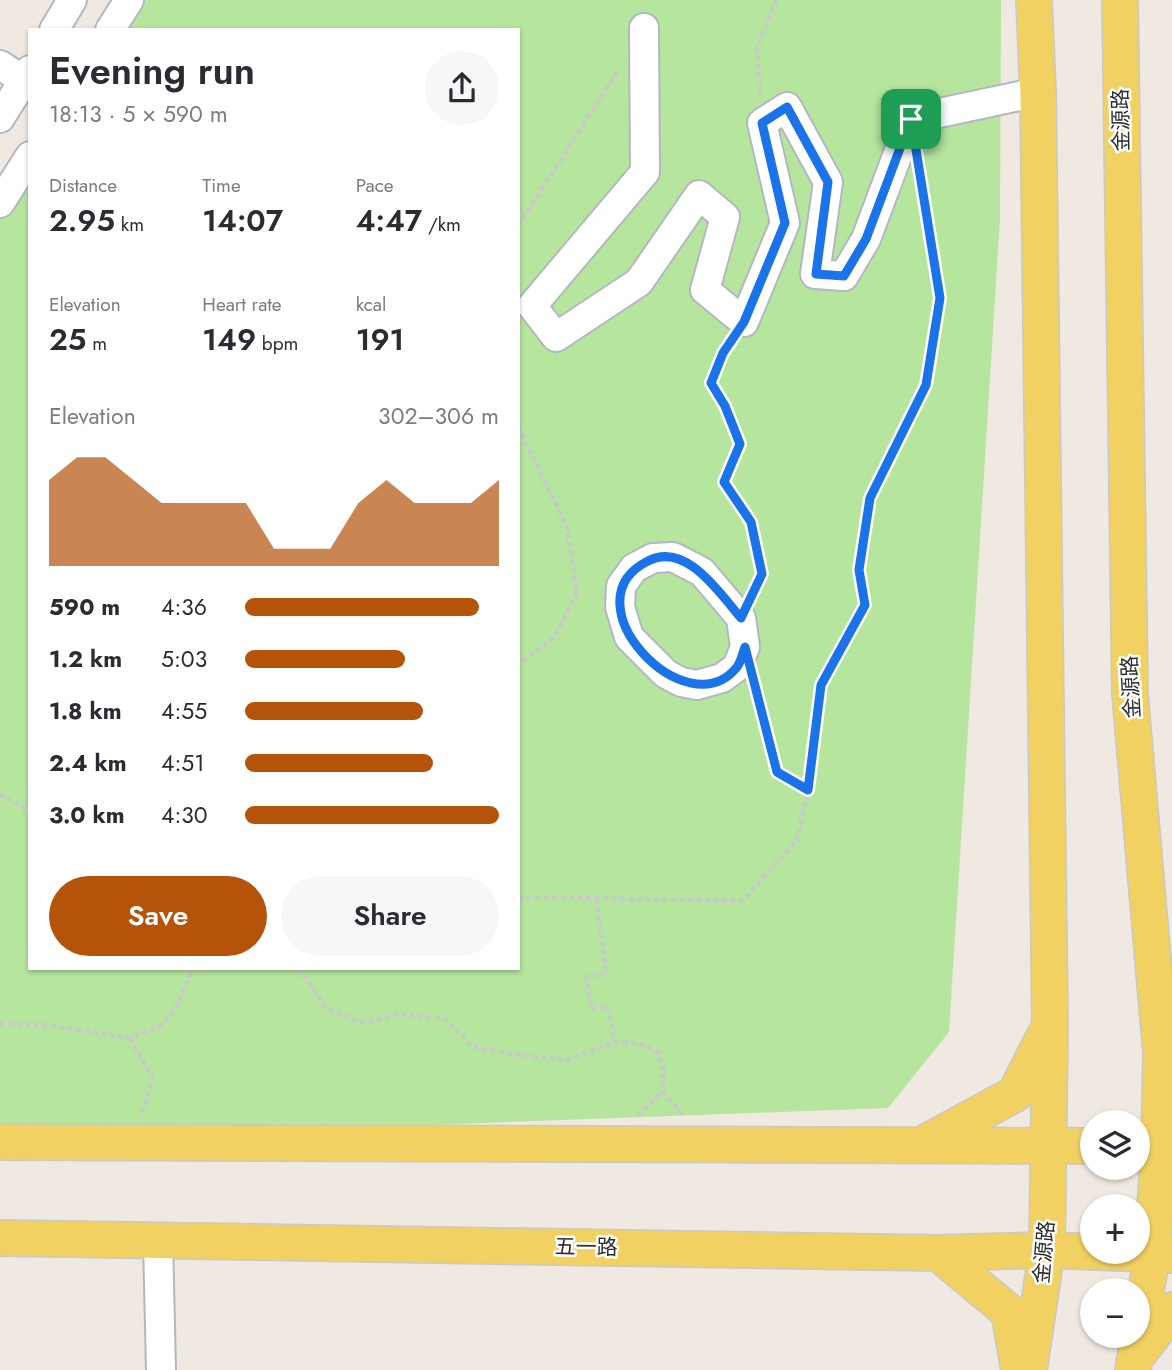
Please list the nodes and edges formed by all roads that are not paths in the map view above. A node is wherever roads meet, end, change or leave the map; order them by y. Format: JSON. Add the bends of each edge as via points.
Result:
{"nodes":[{"id":1,"x":72,"y":0,"type":"edge"},
{"id":2,"x":129,"y":0,"type":"edge"},
{"id":3,"x":1034,"y":0,"type":"edge"},
{"id":4,"x":1120,"y":0,"type":"edge"},
{"id":5,"x":55,"y":28,"type":"edge"},
{"id":6,"x":111,"y":28,"type":"edge"},
{"id":7,"x":644,"y":28,"type":"road end"},
{"id":8,"x":0,"y":65,"type":"edge"},
{"id":9,"x":27,"y":75,"type":"edge"},
{"id":10,"x":1038,"y":92,"type":"junction"},
{"id":11,"x":0,"y":118,"type":"edge"},
{"id":12,"x":28,"y":159,"type":"edge"},
{"id":13,"x":0,"y":203,"type":"edge"},
{"id":14,"x":741,"y":618,"type":"joint"},
{"id":15,"x":1049,"y":1025,"type":"junction"},
{"id":16,"x":1166,"y":1062,"type":"edge"},
{"id":17,"x":0,"y":1142,"type":"edge"},
{"id":18,"x":920,"y":1146,"type":"junction"},
{"id":19,"x":1047,"y":1146,"type":"junction"},
{"id":20,"x":1080,"y":1146,"type":"edge"},
{"id":21,"x":1156,"y":1147,"type":"edge"},
{"id":22,"x":0,"y":1238,"type":"edge"},
{"id":23,"x":158,"y":1240,"type":"junction"},
{"id":24,"x":1046,"y":1250,"type":"junction"},
{"id":25,"x":938,"y":1253,"type":"junction"},
{"id":26,"x":1162,"y":1255,"type":"edge"},
{"id":27,"x":1172,"y":1310,"type":"edge"},
{"id":28,"x":1134,"y":1365,"type":"edge"},
{"id":29,"x":160,"y":1370,"type":"edge"},
{"id":30,"x":1019,"y":1370,"type":"edge"},
{"id":31,"x":1030,"y":1370,"type":"edge"}],
"edges":[{"from":1,"to":5,"type":"street"},
{"from":2,"to":6,"type":"street"},
{"from":3,"to":10,"type":"main road","name":"金源路"},
{"from":4,"to":16,"type":"main road","name":"金源路","via":[[1130,694]]},
{"from":7,"to":10,"type":"street","via":[[645,172],[532,306],[556,337],[639,282],[699,195],[725,217],[705,290],[744,322],[785,223],[762,123],[787,107],[828,182],[816,274],[844,276],[866,239],[911,119]]},
{"from":8,"to":9,"type":"street"},
{"from":9,"to":11,"type":"street"},
{"from":10,"to":15,"type":"main road","name":"金源路"},
{"from":12,"to":13,"type":"street"},
{"from":14,"to":14,"type":"street","via":[[745,647],[737,667],[722,678],[697,685],[681,682],[666,674],[629,638],[620,607],[621,586],[634,568],[653,558],[673,557],[702,572]]},
{"from":15,"to":18,"type":"main road","via":[[1015,1094]]},
{"from":15,"to":19,"type":"main road","name":"金源路"},
{"from":16,"to":21,"type":"main road","name":"金源路"},
{"from":17,"to":18,"type":"main road"},
{"from":18,"to":19,"type":"main road"},
{"from":19,"to":20,"type":"main road"},
{"from":19,"to":24,"type":"main road","name":"金源路"},
{"from":21,"to":26,"type":"main road","name":"金源路"},
{"from":22,"to":23,"type":"main road","name":"五一路"},
{"from":23,"to":25,"type":"main road","name":"五一路"},
{"from":23,"to":29,"type":"street"},
{"from":24,"to":25,"type":"main road","name":"五一路"},
{"from":24,"to":26,"type":"main road","name":"五一路"},
{"from":24,"to":31,"type":"main road","name":"金源路"},
{"from":25,"to":30,"type":"main road","via":[[1009,1312]]},
{"from":26,"to":28,"type":"main road","name":"金源路"},
{"from":27,"to":28,"type":"main road"}]}
